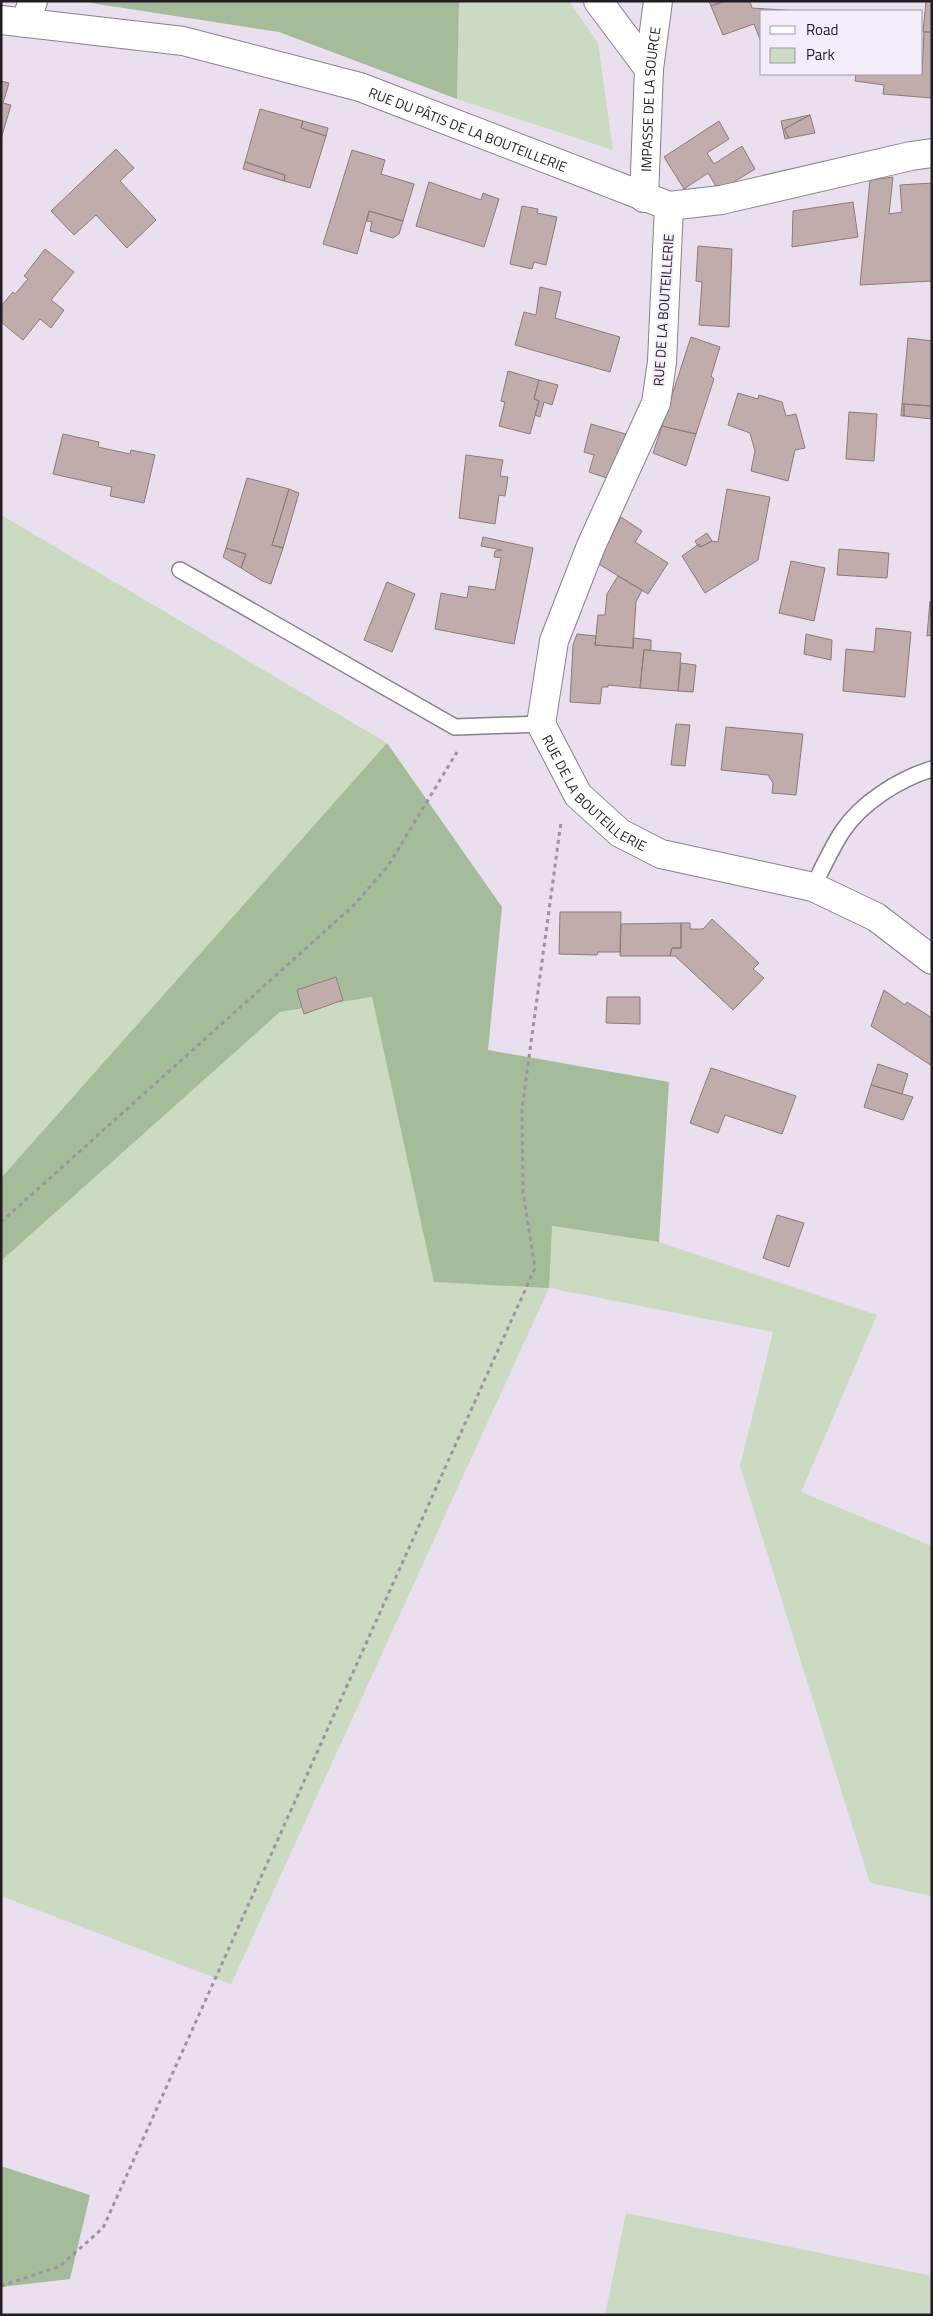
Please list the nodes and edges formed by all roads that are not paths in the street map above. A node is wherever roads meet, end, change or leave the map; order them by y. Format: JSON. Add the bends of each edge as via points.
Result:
{"nodes":[{"id":1,"x":598,"y":1,"type":"edge"},
{"id":2,"x":658,"y":1,"type":"edge"},
{"id":3,"x":20,"y":15,"type":"edge"},
{"id":4,"x":649,"y":69,"type":"junction"},
{"id":5,"x":932,"y":153,"type":"edge"},
{"id":6,"x":656,"y":202,"type":"junction"},
{"id":7,"x":180,"y":570,"type":"dead end"},
{"id":8,"x":542,"y":724,"type":"junction"},
{"id":9,"x":932,"y":769,"type":"edge"},
{"id":10,"x":813,"y":887,"type":"junction"},
{"id":11,"x":932,"y":960,"type":"edge"}],
"edges":[{"from":1,"to":4,"type":"street"},
{"from":2,"to":4,"type":"street","name":"IMPASSE DE LA SOURCE"},
{"from":3,"to":6,"type":"street","name":"RUE DU PÂTIS DE LA BOUTEILLERIE","via":[[183,41],[360,87]]},
{"from":4,"to":6,"type":"street","name":"IMPASSE DE LA SOURCE"},
{"from":5,"to":6,"type":"street","name":"RUE DU PÂTIS DE LA BOUTEILLERIE","via":[[721,200]]},
{"from":6,"to":8,"type":"street","name":"RUE DE LA BOUTEILLERIE","via":[[662,362],[656,403],[591,546],[554,641]]},
{"from":7,"to":8,"type":"lane","via":[[454,726]]},
{"from":8,"to":10,"type":"street","name":"RUE DE LA BOUTEILLERIE","via":[[578,795],[620,834],[661,854]]},
{"from":9,"to":10,"type":"lane","via":[[876,796],[842,831]]},
{"from":10,"to":11,"type":"street","name":"RUE DE LA BOUTEILLERIE","via":[[876,917]]}]}
